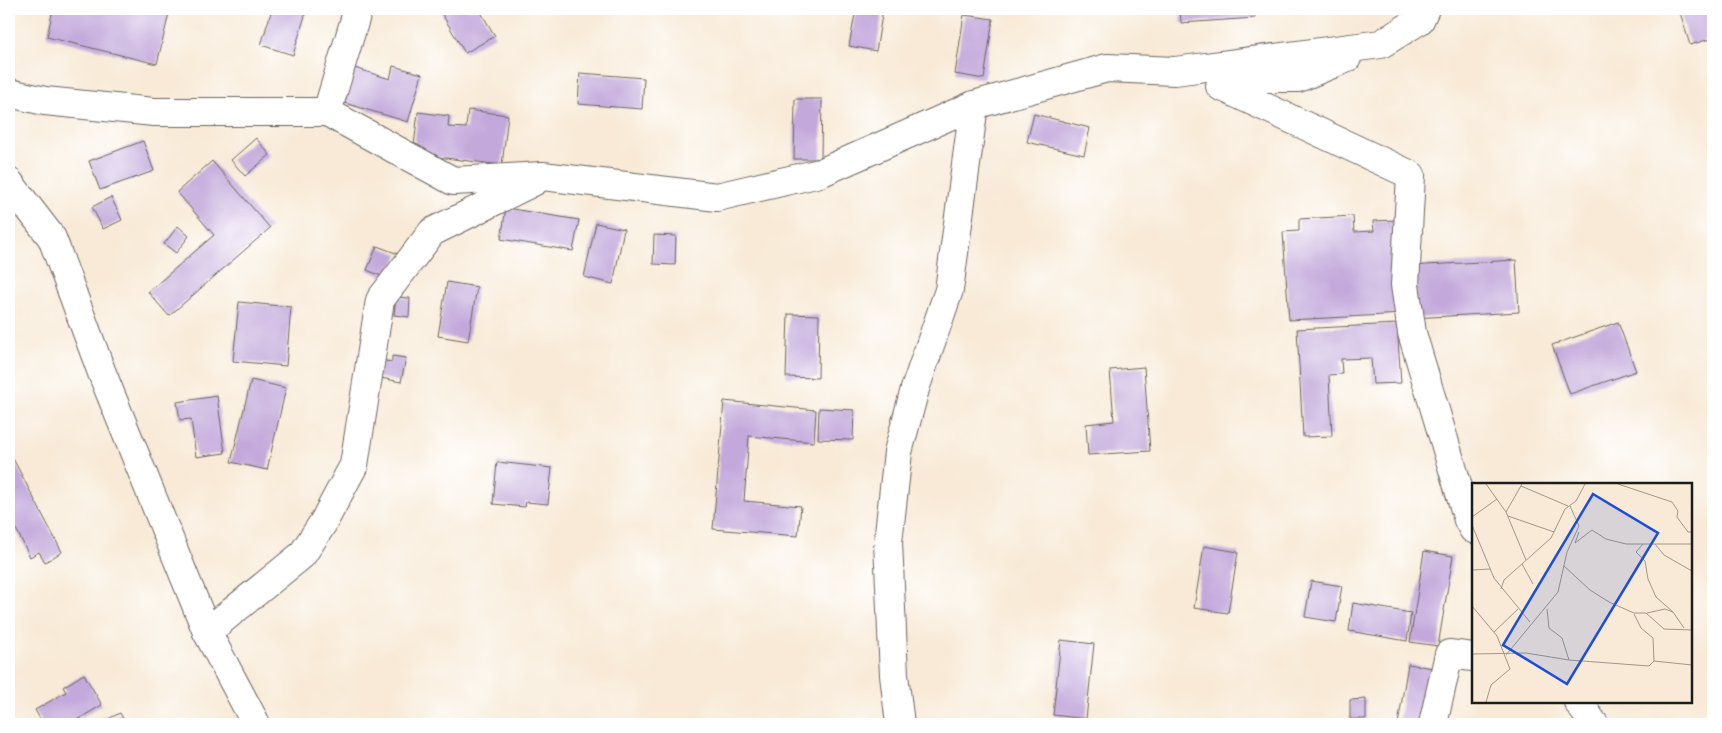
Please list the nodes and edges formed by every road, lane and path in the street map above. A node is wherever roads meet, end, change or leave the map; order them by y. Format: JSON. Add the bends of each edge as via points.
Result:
{"nodes":[{"id":1,"x":358,"y":9,"type":"edge"},
{"id":2,"x":1425,"y":9,"type":"edge"},
{"id":3,"x":1381,"y":44,"type":"junction"},
{"id":4,"x":9,"y":93,"type":"edge"},
{"id":5,"x":974,"y":105,"type":"junction"},
{"id":6,"x":327,"y":112,"type":"junction"},
{"id":7,"x":543,"y":176,"type":"junction"},
{"id":8,"x":9,"y":182,"type":"edge"},
{"id":9,"x":1472,"y":528,"type":"edge"},
{"id":10,"x":207,"y":632,"type":"junction"},
{"id":11,"x":1472,"y":657,"type":"edge"},
{"id":12,"x":1579,"y":703,"type":"edge"},
{"id":13,"x":256,"y":724,"type":"edge"},
{"id":14,"x":900,"y":724,"type":"edge"},
{"id":15,"x":1433,"y":724,"type":"edge"},
{"id":16,"x":1594,"y":724,"type":"edge"}],
"edges":[{"from":1,"to":6,"type":"street"},
{"from":2,"to":3,"type":"street","via":[[1420,20]]},
{"from":3,"to":5,"type":"street","via":[[1175,71],[1107,68]]},
{"from":3,"to":9,"type":"street","via":[[1298,78],[1258,78],[1220,86],[1411,175],[1405,285],[1412,332]]},
{"from":4,"to":6,"type":"street","via":[[45,101],[154,112]]},
{"from":5,"to":7,"type":"street","via":[[820,173],[717,197]]},
{"from":5,"to":14,"type":"street","via":[[949,290],[915,389],[897,461],[888,542],[894,675]]},
{"from":6,"to":7,"type":"street","via":[[453,180]]},
{"from":7,"to":10,"type":"street","via":[[432,232],[398,275],[380,300],[354,465],[302,555]]},
{"from":8,"to":10,"type":"street","via":[[52,238],[102,373]]},
{"from":10,"to":13,"type":"street"},
{"from":11,"to":15,"type":"street","via":[[1449,654]]},
{"from":12,"to":16,"type":"street"}]}
